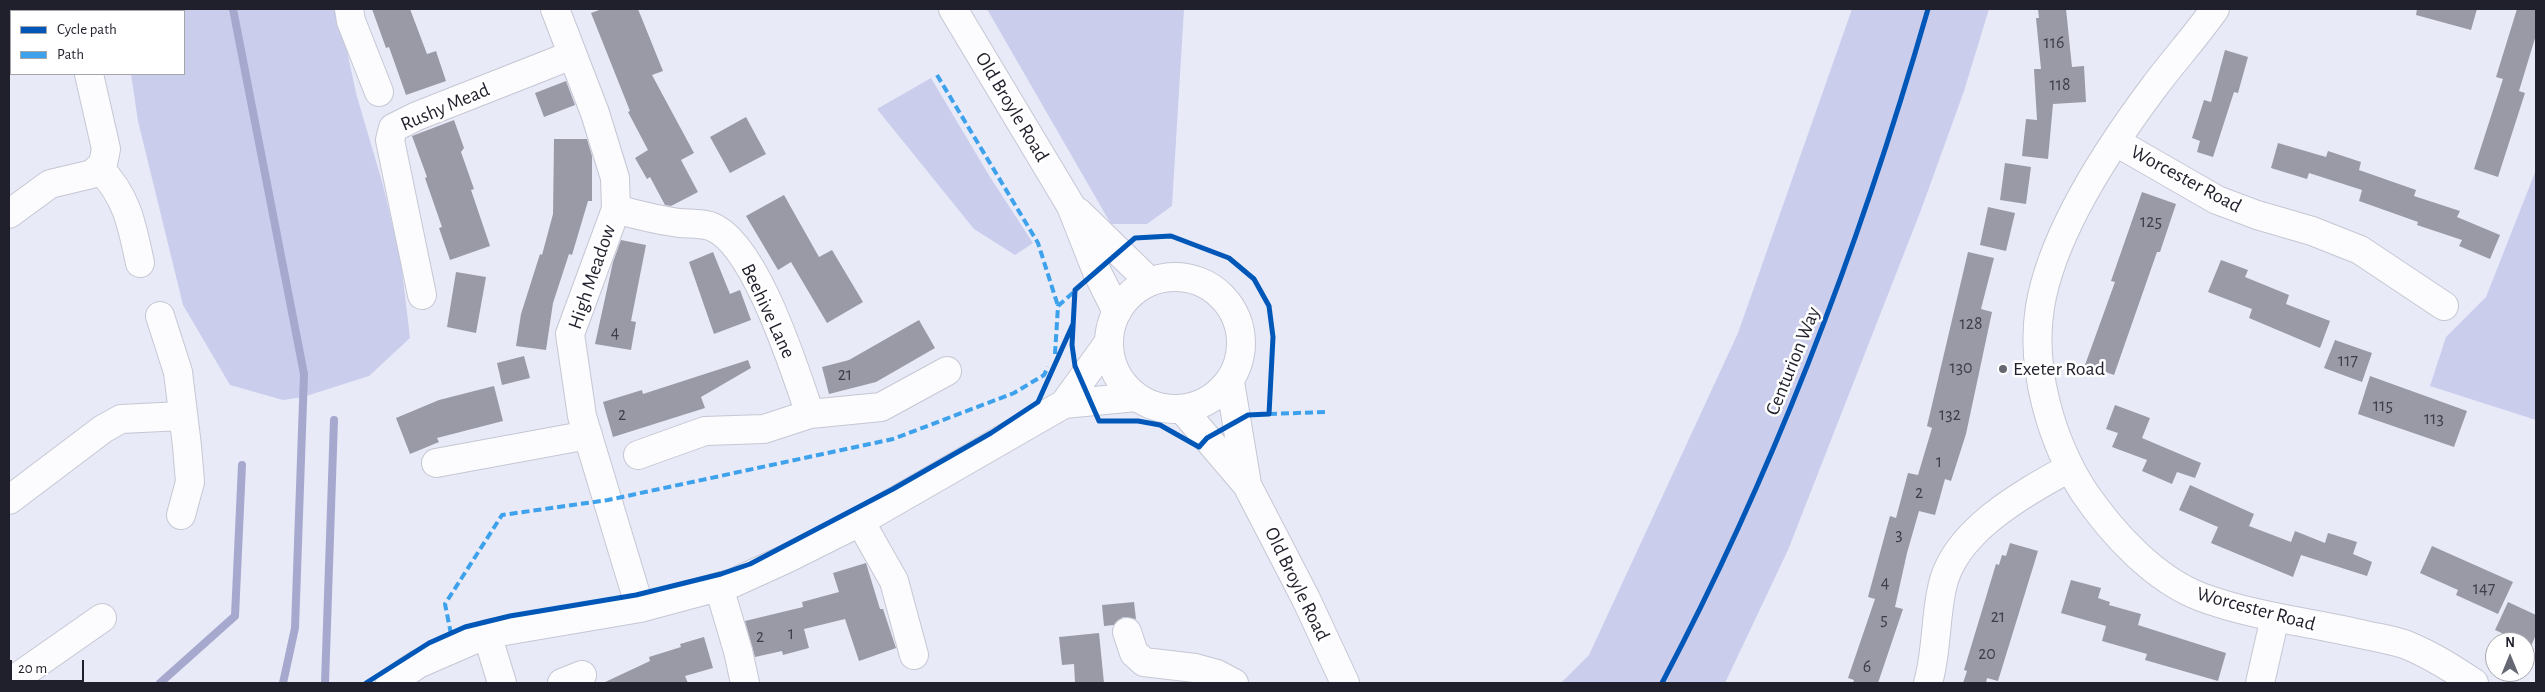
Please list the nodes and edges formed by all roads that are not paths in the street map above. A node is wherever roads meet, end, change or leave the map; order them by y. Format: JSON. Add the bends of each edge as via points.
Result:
{"nodes":[{"id":1,"x":348,"y":9,"type":"edge"},
{"id":2,"x":555,"y":9,"type":"edge"},
{"id":3,"x":953,"y":9,"type":"edge"},
{"id":4,"x":2215,"y":9,"type":"edge"},
{"id":5,"x":572,"y":55,"type":"junction"},
{"id":6,"x":89,"y":75,"type":"edge"},
{"id":7,"x":379,"y":92,"type":"dead end"},
{"id":8,"x":2116,"y":142,"type":"junction"},
{"id":9,"x":99,"y":168,"type":"junction"},
{"id":10,"x":1072,"y":206,"type":"junction"},
{"id":11,"x":616,"y":209,"type":"junction"},
{"id":12,"x":9,"y":214,"type":"edge"},
{"id":13,"x":140,"y":263,"type":"dead end"},
{"id":14,"x":1149,"y":281,"type":"junction"},
{"id":15,"x":422,"y":295,"type":"dead end"},
{"id":16,"x":2444,"y":306,"type":"dead end"},
{"id":17,"x":1117,"y":312,"type":"junction"},
{"id":18,"x":160,"y":316,"type":"dead end"},
{"id":19,"x":1108,"y":342,"type":"junction"},
{"id":20,"x":947,"y":371,"type":"dead end"},
{"id":21,"x":1230,"y":382,"type":"junction"},
{"id":22,"x":1136,"y":397,"type":"junction"},
{"id":23,"x":1064,"y":404,"type":"junction"},
{"id":24,"x":1182,"y":409,"type":"junction"},
{"id":25,"x":810,"y":414,"type":"junction"},
{"id":26,"x":182,"y":416,"type":"junction"},
{"id":27,"x":588,"y":435,"type":"junction"},
{"id":28,"x":638,"y":455,"type":"dead end"},
{"id":29,"x":436,"y":463,"type":"dead end"},
{"id":30,"x":2069,"y":468,"type":"junction"},
{"id":31,"x":1247,"y":485,"type":"junction"},
{"id":32,"x":9,"y":500,"type":"edge"},
{"id":33,"x":181,"y":515,"type":"dead end"},
{"id":34,"x":860,"y":521,"type":"junction"},
{"id":35,"x":719,"y":587,"type":"junction"},
{"id":36,"x":640,"y":608,"type":"junction"},
{"id":37,"x":2275,"y":617,"type":"junction"},
{"id":38,"x":102,"y":618,"type":"dead end"},
{"id":39,"x":1127,"y":632,"type":"dead end"},
{"id":40,"x":487,"y":634,"type":"junction"},
{"id":41,"x":914,"y":656,"type":"dead end"},
{"id":42,"x":9,"y":683,"type":"edge"},
{"id":43,"x":390,"y":683,"type":"edge"},
{"id":44,"x":502,"y":683,"type":"edge"},
{"id":45,"x":745,"y":683,"type":"edge"},
{"id":46,"x":1234,"y":683,"type":"edge"},
{"id":47,"x":1344,"y":683,"type":"edge"},
{"id":48,"x":1928,"y":683,"type":"edge"},
{"id":49,"x":2260,"y":683,"type":"edge"},
{"id":50,"x":2474,"y":683,"type":"edge"}],
"edges":[{"from":1,"to":7,"type":"street"},
{"from":2,"to":5,"type":"street","name":"High Meadow"},
{"from":3,"to":10,"type":"street","name":"Old Broyle Road"},
{"from":4,"to":8,"type":"street","name":"Worcester Road"},
{"from":5,"to":11,"type":"street","name":"High Meadow","via":[[595,113],[615,178]]},
{"from":5,"to":15,"type":"street","name":"Rushy Mead","via":[[393,128],[390,140]]},
{"from":6,"to":9,"type":"street","via":[[106,149]]},
{"from":8,"to":16,"type":"street","name":"Worcester Road","via":[[2218,200],[2360,250]]},
{"from":8,"to":30,"type":"street","name":"Worcester Road","via":[[2064,234],[2040,307],[2042,390]]},
{"from":9,"to":12,"type":"street","via":[[92,174],[50,184]]},
{"from":9,"to":13,"type":"street","via":[[115,183],[131,220]]},
{"from":10,"to":14,"type":"street","name":"Old Broyle Road"},
{"from":10,"to":17,"type":"street","name":"Old Broyle Road","via":[[1097,272]]},
{"from":11,"to":25,"type":"street","name":"Beehive Lane","via":[[649,218],[711,226],[727,238],[760,287],[777,321]]},
{"from":11,"to":27,"type":"street","name":"High Meadow","via":[[570,334],[580,405]]},
{"from":14,"to":17,"type":"street","via":[[1134,290]]},
{"from":14,"to":21,"type":"street","via":[[1170,276],[1192,278],[1212,286],[1228,301],[1238,320],[1243,341],[1240,362]]},
{"from":17,"to":19,"type":"street"},
{"from":18,"to":26,"type":"street","via":[[178,372]]},
{"from":19,"to":22,"type":"street","via":[[1112,363],[1121,382]]},
{"from":19,"to":23,"type":"street"},
{"from":20,"to":25,"type":"street","via":[[880,407]]},
{"from":21,"to":24,"type":"street","via":[[1214,397],[1195,407]]},
{"from":21,"to":31,"type":"street","name":"Old Broyle Road"},
{"from":22,"to":23,"type":"street"},
{"from":22,"to":24,"type":"street","via":[[1155,406]]},
{"from":23,"to":34,"type":"street"},
{"from":24,"to":31,"type":"street","name":"Old Broyle Road"},
{"from":25,"to":28,"type":"street","via":[[764,429],[706,431]]},
{"from":26,"to":32,"type":"street","via":[[121,418]]},
{"from":26,"to":33,"type":"street","via":[[190,482]]},
{"from":27,"to":29,"type":"street"},
{"from":27,"to":36,"type":"street","name":"High Meadow"},
{"from":30,"to":37,"type":"street","name":"Worcester Road","via":[[2095,508],[2160,574],[2201,597]]},
{"from":30,"to":48,"type":"street","via":[[2028,491],[1975,532],[1951,560],[1942,588]]},
{"from":31,"to":47,"type":"street","name":"Old Broyle Road","via":[[1306,599]]},
{"from":34,"to":35,"type":"street","via":[[780,562]]},
{"from":34,"to":41,"type":"street","via":[[894,581]]},
{"from":35,"to":36,"type":"street"},
{"from":35,"to":45,"type":"street"},
{"from":36,"to":40,"type":"street"},
{"from":37,"to":49,"type":"street"},
{"from":37,"to":50,"type":"street","name":"Worcester Road","via":[[2407,645],[2443,661]]},
{"from":38,"to":42,"type":"street"},
{"from":39,"to":46,"type":"street","via":[[1134,653],[1144,662],[1195,668]]},
{"from":40,"to":43,"type":"street","via":[[418,664]]},
{"from":40,"to":44,"type":"street"}]}
